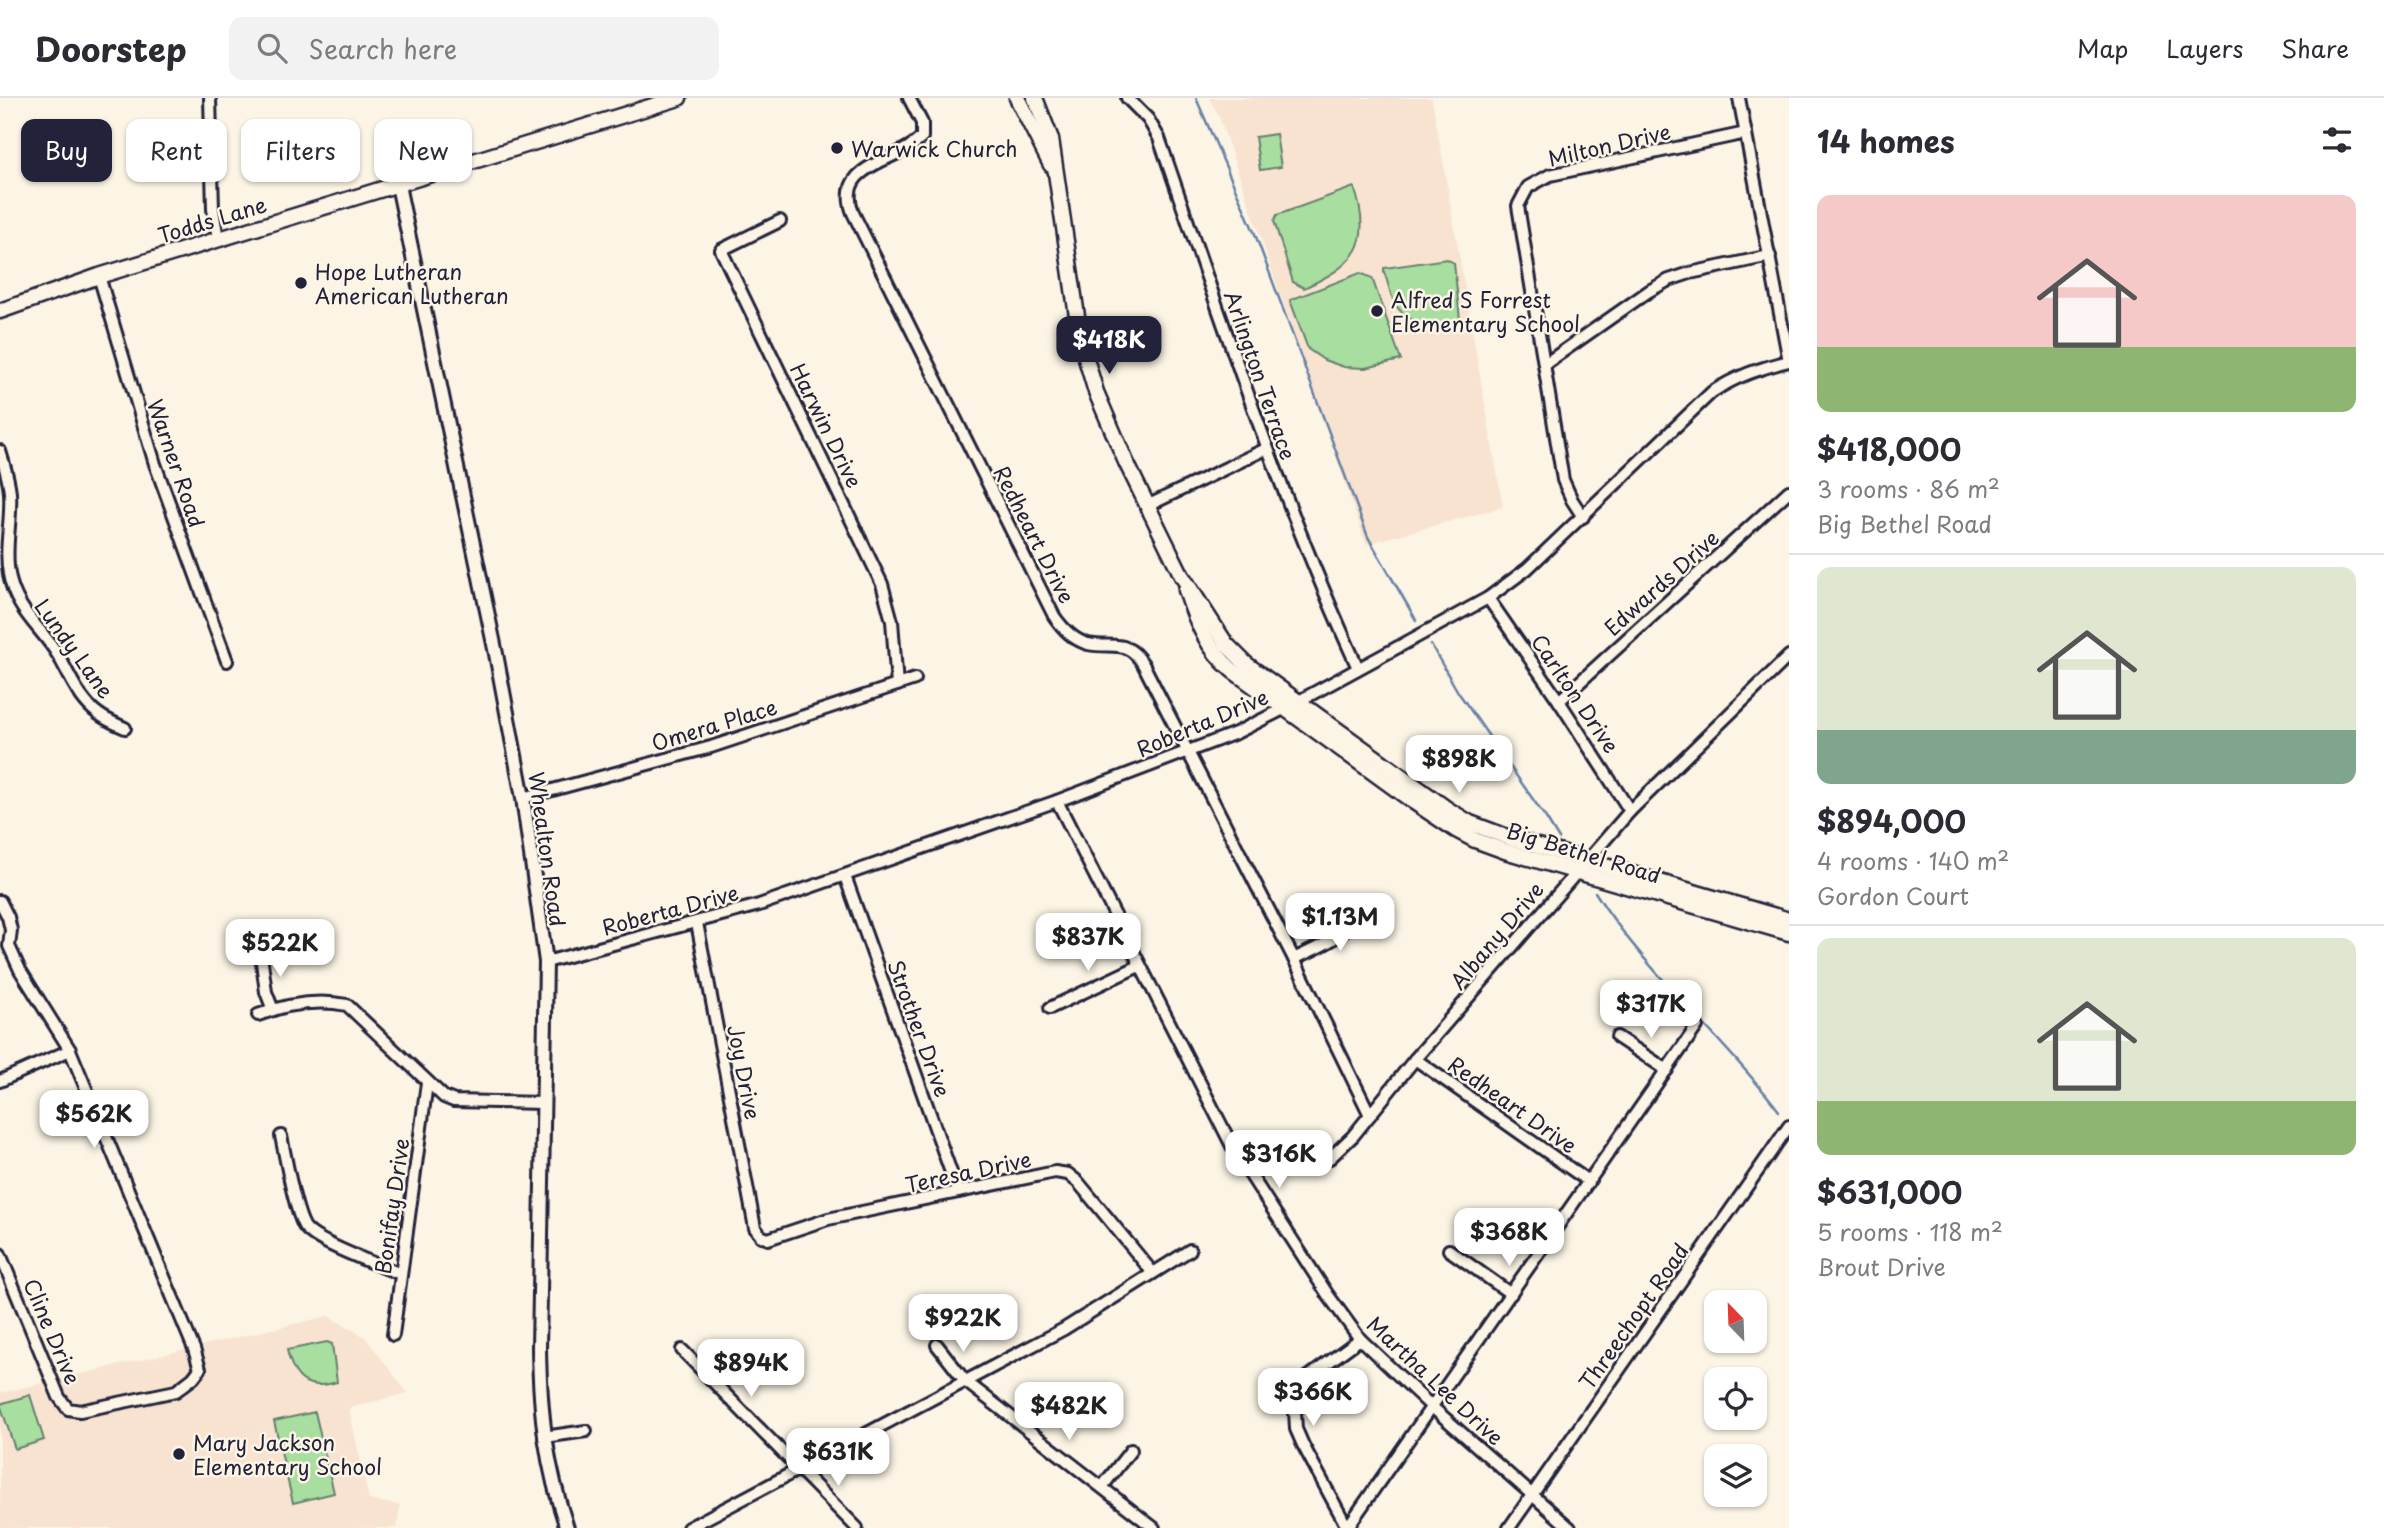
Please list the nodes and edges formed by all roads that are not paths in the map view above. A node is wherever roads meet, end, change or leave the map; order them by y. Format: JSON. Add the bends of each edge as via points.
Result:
{"nodes":[{"id":1,"x":210,"y":98,"type":"edge"},
{"id":2,"x":678,"y":98,"type":"edge"},
{"id":3,"x":909,"y":98,"type":"edge"},
{"id":4,"x":1017,"y":98,"type":"edge"},
{"id":5,"x":1035,"y":98,"type":"edge"},
{"id":6,"x":1126,"y":98,"type":"edge"},
{"id":7,"x":1739,"y":98,"type":"edge"},
{"id":8,"x":1746,"y":133,"type":"junction"},
{"id":9,"x":1055,"y":172,"type":"junction"},
{"id":10,"x":398,"y":184,"type":"junction"},
{"id":11,"x":780,"y":220,"type":"dead end"},
{"id":12,"x":218,"y":239,"type":"junction"},
{"id":13,"x":1770,"y":256,"type":"junction"},
{"id":14,"x":99,"y":276,"type":"junction"},
{"id":15,"x":0,"y":311,"type":"edge"},
{"id":16,"x":1789,"y":361,"type":"edge"},
{"id":17,"x":1545,"y":364,"type":"junction"},
{"id":18,"x":1266,"y":449,"type":"junction"},
{"id":19,"x":0,"y":452,"type":"edge"},
{"id":20,"x":1789,"y":491,"type":"edge"},
{"id":21,"x":1147,"y":506,"type":"junction"},
{"id":22,"x":1583,"y":517,"type":"junction"},
{"id":23,"x":1182,"y":576,"type":"junction"},
{"id":24,"x":1488,"y":598,"type":"junction"},
{"id":25,"x":1789,"y":656,"type":"edge"},
{"id":26,"x":227,"y":661,"type":"dead end"},
{"id":27,"x":1358,"y":668,"type":"junction"},
{"id":28,"x":915,"y":679,"type":"dead end"},
{"id":29,"x":897,"y":685,"type":"junction"},
{"id":30,"x":1298,"y":701,"type":"junction"},
{"id":31,"x":1559,"y":701,"type":"junction"},
{"id":32,"x":1284,"y":709,"type":"junction"},
{"id":33,"x":125,"y":728,"type":"dead end"},
{"id":34,"x":1187,"y":751,"type":"junction"},
{"id":35,"x":523,"y":798,"type":"junction"},
{"id":36,"x":1056,"y":801,"type":"junction"},
{"id":37,"x":1431,"y":806,"type":"junction"},
{"id":38,"x":1630,"y":811,"type":"junction"},
{"id":39,"x":1580,"y":866,"type":"junction"},
{"id":40,"x":845,"y":876,"type":"junction"},
{"id":41,"x":0,"y":901,"type":"edge"},
{"id":42,"x":1354,"y":916,"type":"dead end"},
{"id":43,"x":1789,"y":920,"type":"edge"},
{"id":44,"x":697,"y":923,"type":"junction"},
{"id":45,"x":1789,"y":933,"type":"edge"},
{"id":46,"x":4,"y":944,"type":"edge"},
{"id":47,"x":261,"y":955,"type":"dead end"},
{"id":48,"x":1294,"y":959,"type":"junction"},
{"id":49,"x":545,"y":962,"type":"junction"},
{"id":50,"x":1139,"y":966,"type":"junction"},
{"id":51,"x":1050,"y":1008,"type":"dead end"},
{"id":52,"x":273,"y":1010,"type":"junction"},
{"id":53,"x":258,"y":1015,"type":"dead end"},
{"id":54,"x":1697,"y":1026,"type":"dead end"},
{"id":55,"x":1617,"y":1037,"type":"dead end"},
{"id":56,"x":70,"y":1050,"type":"junction"},
{"id":57,"x":1415,"y":1059,"type":"junction"},
{"id":58,"x":1667,"y":1069,"type":"junction"},
{"id":59,"x":0,"y":1081,"type":"edge"},
{"id":60,"x":428,"y":1083,"type":"junction"},
{"id":61,"x":543,"y":1103,"type":"junction"},
{"id":62,"x":1370,"y":1115,"type":"junction"},
{"id":63,"x":1789,"y":1126,"type":"edge"},
{"id":64,"x":281,"y":1136,"type":"dead end"},
{"id":65,"x":1330,"y":1158,"type":"dead end"},
{"id":66,"x":1588,"y":1181,"type":"junction"},
{"id":67,"x":958,"y":1192,"type":"junction"},
{"id":68,"x":755,"y":1228,"type":"joint"},
{"id":69,"x":1190,"y":1250,"type":"dead end"},
{"id":70,"x":1449,"y":1250,"type":"dead end"},
{"id":71,"x":0,"y":1254,"type":"edge"},
{"id":72,"x":1153,"y":1273,"type":"junction"},
{"id":73,"x":401,"y":1275,"type":"junction"},
{"id":74,"x":1511,"y":1294,"type":"junction"},
{"id":75,"x":393,"y":1335,"type":"dead end"},
{"id":76,"x":1360,"y":1339,"type":"junction"},
{"id":77,"x":937,"y":1345,"type":"dead end"},
{"id":78,"x":682,"y":1350,"type":"dead end"},
{"id":79,"x":965,"y":1381,"type":"junction"},
{"id":80,"x":1432,"y":1407,"type":"junction"},
{"id":81,"x":586,"y":1431,"type":"dead end"},
{"id":82,"x":544,"y":1437,"type":"junction"},
{"id":83,"x":1131,"y":1450,"type":"dead end"},
{"id":84,"x":798,"y":1470,"type":"junction"},
{"id":85,"x":1102,"y":1487,"type":"junction"},
{"id":86,"x":1532,"y":1494,"type":"junction"},
{"id":87,"x":567,"y":1528,"type":"edge"},
{"id":88,"x":688,"y":1528,"type":"edge"},
{"id":89,"x":857,"y":1528,"type":"edge"},
{"id":90,"x":1154,"y":1528,"type":"edge"},
{"id":91,"x":1347,"y":1528,"type":"edge"},
{"id":92,"x":1509,"y":1528,"type":"edge"},
{"id":93,"x":1570,"y":1528,"type":"edge"}],
"edges":[{"from":1,"to":12,"type":"street"},
{"from":2,"to":10,"type":"main road","name":"Todds Lane"},
{"from":3,"to":34,"type":"street","name":"Redheart Drive","via":[[922,123],[922,137],[859,174],[849,197],[853,213],[1054,616],[1066,633],[1086,643],[1118,645],[1137,654]]},
{"from":4,"to":9,"type":"main road","name":"Big Bethel Road"},
{"from":5,"to":9,"type":"main road","name":"Big Bethel Road","via":[[1051,139]]},
{"from":6,"to":18,"type":"street","name":"Arlington Terrace","via":[[1148,119],[1159,138]]},
{"from":7,"to":8,"type":"street"},
{"from":8,"to":13,"type":"street"},
{"from":8,"to":17,"type":"street","name":"Milton Drive","via":[[1550,175],[1528,187],[1518,206]]},
{"from":9,"to":21,"type":"main road","name":"Big Bethel Road","via":[[1087,362]]},
{"from":10,"to":12,"type":"main road","name":"Todds Lane"},
{"from":10,"to":35,"type":"street","name":"Whealton Road"},
{"from":11,"to":29,"type":"street","name":"Harwin Drive","via":[[721,250],[882,584],[892,621]]},
{"from":12,"to":14,"type":"main road","name":"Todds Lane"},
{"from":13,"to":16,"type":"street"},
{"from":13,"to":17,"type":"street","via":[[1669,280]]},
{"from":14,"to":15,"type":"main road","name":"Todds Lane"},
{"from":14,"to":26,"type":"street","name":"Warner Road","via":[[155,464]]},
{"from":16,"to":22,"type":"street","name":"Roberta Drive","via":[[1752,370],[1712,392]]},
{"from":17,"to":22,"type":"street","name":"Milton Drive","via":[[1563,480]]},
{"from":18,"to":21,"type":"street"},
{"from":18,"to":27,"type":"street","name":"Arlington Terrace"},
{"from":19,"to":33,"type":"street","name":"Lundy Lane","via":[[10,494],[8,552],[14,592],[84,700],[101,717]]},
{"from":20,"to":31,"type":"street","name":"Edwards Drive"},
{"from":21,"to":23,"type":"main road","name":"Big Bethel Road"},
{"from":22,"to":24,"type":"street","name":"Roberta Drive"},
{"from":23,"to":30,"type":"main road","name":"Big Bethel Road","via":[[1231,650]]},
{"from":23,"to":32,"type":"main road","name":"Big Bethel Road","via":[[1195,617],[1212,649]]},
{"from":24,"to":27,"type":"street","name":"Roberta Drive"},
{"from":24,"to":31,"type":"street","name":"Carlton Drive"},
{"from":25,"to":38,"type":"street","name":"Albany Drive"},
{"from":27,"to":30,"type":"street","name":"Roberta Drive"},
{"from":28,"to":29,"type":"street","name":"Omera Place"},
{"from":29,"to":35,"type":"street","name":"Omera Place","via":[[711,747]]},
{"from":30,"to":32,"type":"street","name":"Roberta Drive"},
{"from":30,"to":37,"type":"main road","name":"Big Bethel Road"},
{"from":31,"to":38,"type":"street","name":"Carlton Drive"},
{"from":32,"to":34,"type":"street","name":"Roberta Drive"},
{"from":32,"to":37,"type":"main road","name":"Big Bethel Road"},
{"from":34,"to":36,"type":"street","name":"Roberta Drive"},
{"from":34,"to":48,"type":"street","name":"Redheart Drive"},
{"from":35,"to":49,"type":"street","name":"Whealton Road"},
{"from":36,"to":40,"type":"street","name":"Roberta Drive"},
{"from":36,"to":50,"type":"street","name":"Martha Lee Drive"},
{"from":37,"to":39,"type":"main road","name":"Big Bethel Road"},
{"from":38,"to":39,"type":"street","name":"Albany Drive"},
{"from":39,"to":43,"type":"main road","name":"Big Bethel Road"},
{"from":39,"to":45,"type":"main road","name":"Big Bethel Road"},
{"from":39,"to":57,"type":"street","name":"Albany Drive"},
{"from":40,"to":44,"type":"street","name":"Roberta Drive"},
{"from":40,"to":67,"type":"street","name":"Strother Drive"},
{"from":41,"to":46,"type":"street","via":[[11,930]]},
{"from":42,"to":48,"type":"street","via":[[1340,934]]},
{"from":44,"to":49,"type":"street","name":"Roberta Drive"},
{"from":44,"to":68,"type":"street","name":"Joy Drive"},
{"from":46,"to":56,"type":"street"},
{"from":47,"to":52,"type":"street"},
{"from":48,"to":62,"type":"street","name":"Redheart Drive"},
{"from":49,"to":61,"type":"street","name":"Whealton Road"},
{"from":50,"to":51,"type":"street"},
{"from":50,"to":76,"type":"street","name":"Martha Lee Drive","via":[[1233,1148]]},
{"from":52,"to":53,"type":"street"},
{"from":52,"to":60,"type":"street","via":[[347,1004]]},
{"from":54,"to":58,"type":"street"},
{"from":55,"to":58,"type":"street"},
{"from":56,"to":59,"type":"street"},
{"from":56,"to":71,"type":"street","name":"Cline Drive","via":[[200,1369],[176,1391],[79,1411],[68,1409]]},
{"from":57,"to":62,"type":"street","name":"Albany Drive"},
{"from":57,"to":66,"type":"street","name":"Redheart Drive"},
{"from":58,"to":66,"type":"street"},
{"from":60,"to":61,"type":"street","via":[[454,1101]]},
{"from":60,"to":73,"type":"street","name":"Bonifay Drive"},
{"from":61,"to":82,"type":"street","name":"Whealton Road","via":[[538,1348]]},
{"from":62,"to":65,"type":"street","name":"Albany Drive"},
{"from":63,"to":86,"type":"street","name":"Threechopt Road"},
{"from":64,"to":73,"type":"street","via":[[305,1227],[318,1238]]},
{"from":66,"to":74,"type":"street"},
{"from":67,"to":68,"type":"street","name":"Teresa Drive","via":[[828,1219],[768,1239]]},
{"from":67,"to":72,"type":"street","name":"Teresa Drive","via":[[1055,1172],[1068,1174]]},
{"from":69,"to":72,"type":"street"},
{"from":70,"to":74,"type":"street"},
{"from":72,"to":79,"type":"street","via":[[1064,1329]]},
{"from":73,"to":75,"type":"street","name":"Bonifay Drive"},
{"from":74,"to":80,"type":"street"},
{"from":76,"to":80,"type":"street","name":"Martha Lee Drive"},
{"from":76,"to":91,"type":"street","via":[[1307,1378],[1295,1411],[1303,1445]]},
{"from":77,"to":79,"type":"street"},
{"from":78,"to":84,"type":"street"},
{"from":79,"to":84,"type":"street"},
{"from":79,"to":85,"type":"street"},
{"from":80,"to":86,"type":"street","name":"Martha Lee Drive"},
{"from":80,"to":91,"type":"street"},
{"from":81,"to":82,"type":"street"},
{"from":82,"to":87,"type":"street","name":"Whealton Road"},
{"from":83,"to":85,"type":"street"},
{"from":84,"to":88,"type":"street"},
{"from":84,"to":89,"type":"street"},
{"from":85,"to":90,"type":"street"},
{"from":86,"to":92,"type":"street","name":"Threechopt Road"},
{"from":86,"to":93,"type":"street","name":"Martha Lee Drive"}]}
